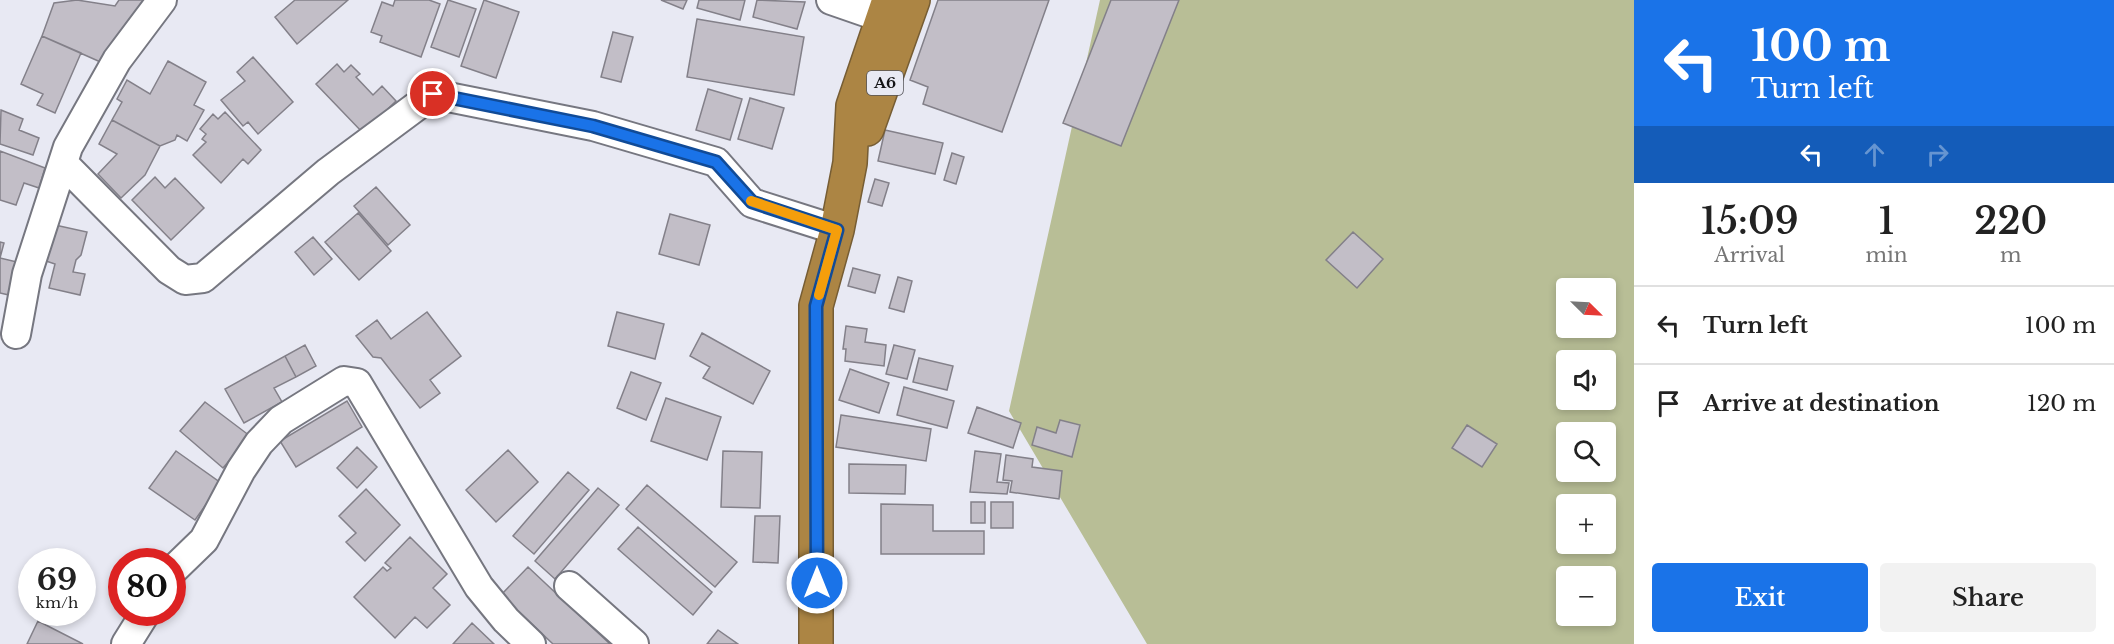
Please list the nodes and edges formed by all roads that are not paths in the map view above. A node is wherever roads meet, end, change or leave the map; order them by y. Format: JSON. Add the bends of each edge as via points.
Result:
{"nodes":[{"id":1,"x":162,"y":0,"type":"edge"},
{"id":2,"x":831,"y":0,"type":"edge"},
{"id":3,"x":913,"y":0,"type":"edge"},
{"id":4,"x":886,"y":9,"type":"edge"},
{"id":5,"x":63,"y":163,"type":"junction"},
{"id":6,"x":850,"y":163,"type":"junction"},
{"id":7,"x":837,"y":230,"type":"junction"},
{"id":8,"x":16,"y":334,"type":"dead end"},
{"id":9,"x":186,"y":557,"type":"edge"},
{"id":10,"x":569,"y":586,"type":"dead end"},
{"id":11,"x":137,"y":626,"type":"edge"},
{"id":12,"x":126,"y":644,"type":"edge"},
{"id":13,"x":531,"y":644,"type":"edge"},
{"id":14,"x":634,"y":644,"type":"edge"},
{"id":15,"x":816,"y":644,"type":"edge"}],
"edges":[{"from":1,"to":5,"type":"street","via":[[117,60],[83,118]]},
{"from":2,"to":4,"type":"street"},
{"from":3,"to":6,"type":"highway","number":"A6","via":[[873,118]]},
{"from":4,"to":6,"type":"highway","number":"A6","via":[[853,106]]},
{"from":5,"to":7,"type":"street","via":[[169,270],[185,280],[203,278],[328,172],[433,94],[593,126],[716,162],[752,202]]},
{"from":5,"to":8,"type":"street","via":[[27,274]]},
{"from":6,"to":7,"type":"highway","number":"A6"},
{"from":7,"to":15,"type":"highway","number":"A6","via":[[816,306]]},
{"from":9,"to":13,"type":"street","via":[[204,540],[259,443],[281,420],[344,381],[357,383],[479,587]]},
{"from":10,"to":14,"type":"street"},
{"from":11,"to":12,"type":"street"}]}
